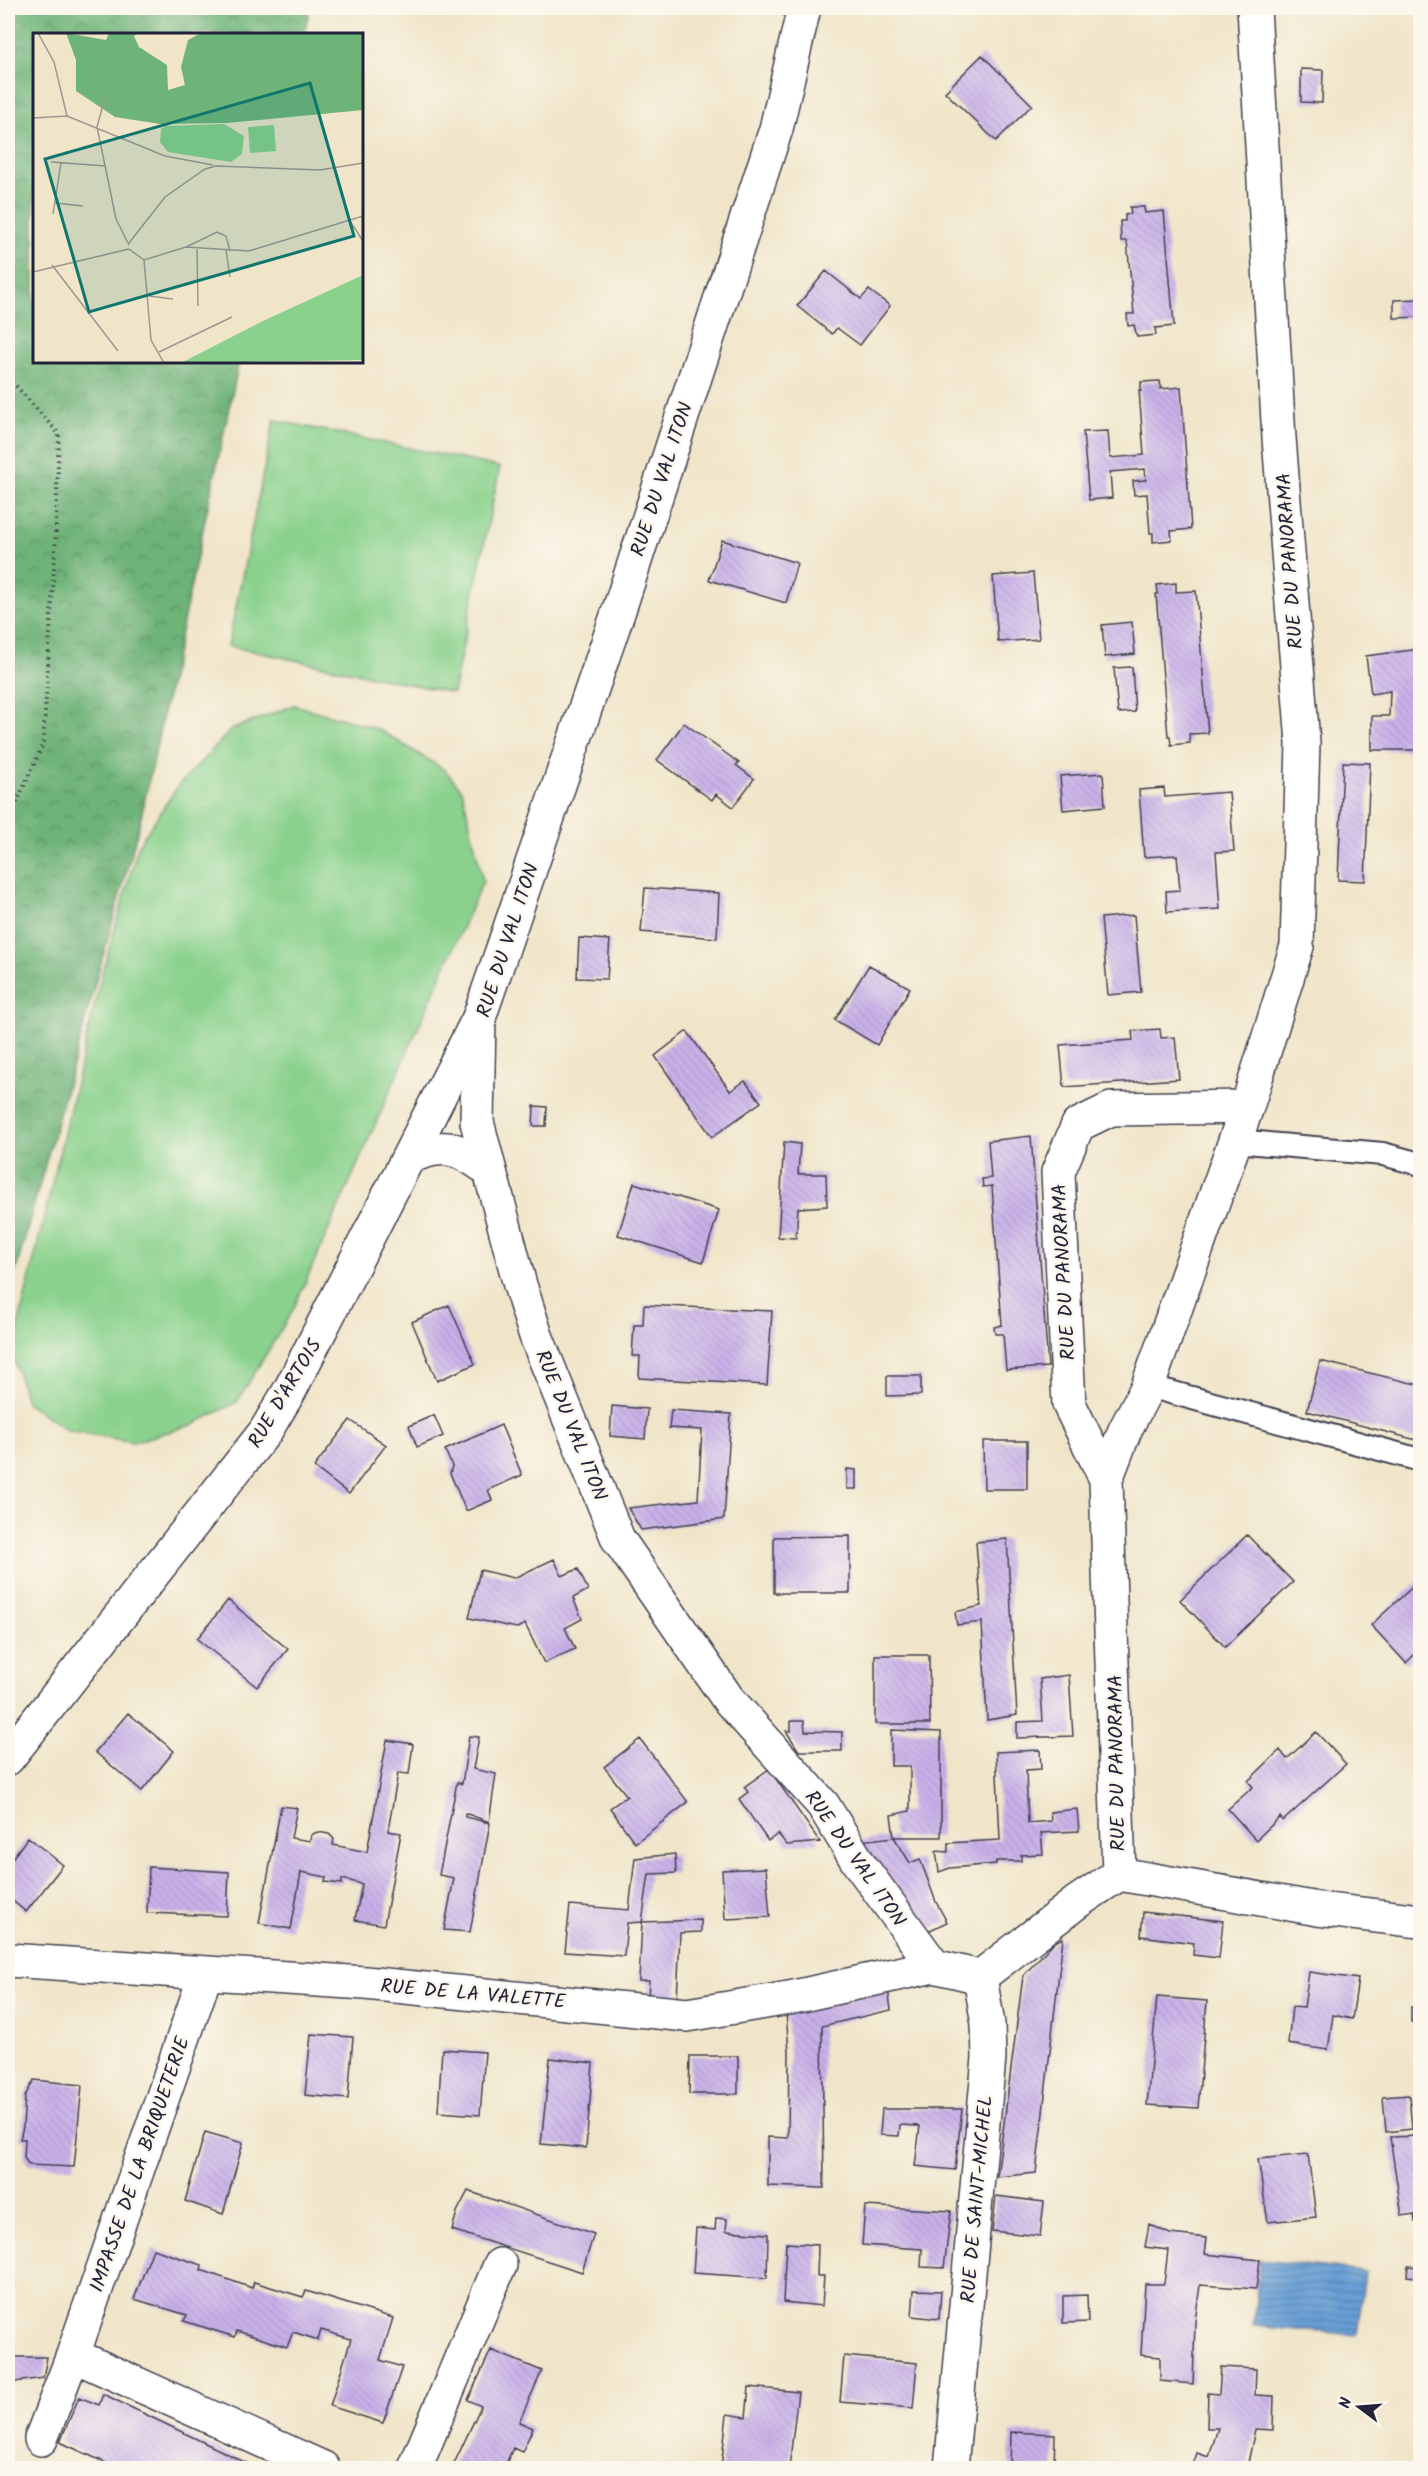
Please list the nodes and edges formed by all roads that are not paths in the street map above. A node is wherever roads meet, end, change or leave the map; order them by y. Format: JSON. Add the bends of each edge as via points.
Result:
{"nodes":[{"id":1,"x":804,"y":8,"type":"edge"},
{"id":2,"x":1256,"y":8,"type":"edge"},
{"id":3,"x":480,"y":1018,"type":"junction"},
{"id":4,"x":1247,"y":1107,"type":"junction"},
{"id":5,"x":1235,"y":1141,"type":"junction"},
{"id":6,"x":408,"y":1158,"type":"junction"},
{"id":7,"x":1420,"y":1164,"type":"edge"},
{"id":8,"x":489,"y":1170,"type":"junction"},
{"id":9,"x":1148,"y":1386,"type":"junction"},
{"id":10,"x":1420,"y":1460,"type":"edge"},
{"id":11,"x":1106,"y":1479,"type":"junction"},
{"id":12,"x":8,"y":1758,"type":"edge"},
{"id":13,"x":1119,"y":1874,"type":"junction"},
{"id":14,"x":1420,"y":1921,"type":"edge"},
{"id":15,"x":8,"y":1960,"type":"edge"},
{"id":16,"x":934,"y":1966,"type":"junction"},
{"id":17,"x":206,"y":1973,"type":"junction"},
{"id":18,"x":980,"y":1977,"type":"junction"},
{"id":19,"x":500,"y":2265,"type":"dead end"},
{"id":20,"x":73,"y":2355,"type":"junction"},
{"id":21,"x":41,"y":2439,"type":"dead end"},
{"id":22,"x":323,"y":2469,"type":"edge"},
{"id":23,"x":415,"y":2469,"type":"edge"},
{"id":24,"x":951,"y":2469,"type":"edge"}],
"edges":[{"from":1,"to":3,"type":"street","name":"RUE DU VAL ITON","via":[[776,129]]},
{"from":2,"to":4,"type":"street","name":"RUE DU PANORAMA","via":[[1279,438],[1303,743],[1298,946]]},
{"from":3,"to":6,"type":"street","name":"RUE D'ARTOIS"},
{"from":3,"to":8,"type":"street","name":"RUE DU VAL ITON","via":[[477,1122]]},
{"from":4,"to":5,"type":"street","name":"RUE DU PANORAMA"},
{"from":4,"to":11,"type":"street","name":"RUE DU PANORAMA","via":[[1112,1109],[1078,1125],[1058,1172],[1069,1404]]},
{"from":5,"to":7,"type":"lane","via":[[1383,1163]]},
{"from":5,"to":9,"type":"street","name":"RUE DU PANORAMA"},
{"from":6,"to":8,"type":"street","via":[[428,1149],[454,1149]]},
{"from":6,"to":12,"type":"street","name":"RUE D'ARTOIS","via":[[265,1432]]},
{"from":8,"to":16,"type":"street","name":"RUE DU VAL ITON","via":[[536,1336],[618,1539],[728,1699],[823,1805],[858,1862]]},
{"from":9,"to":10,"type":"lane"},
{"from":9,"to":11,"type":"street","name":"RUE DU PANORAMA"},
{"from":11,"to":13,"type":"street","name":"RUE DU PANORAMA"},
{"from":13,"to":14,"type":"street","via":[[1306,1907]]},
{"from":13,"to":18,"type":"street","name":"RUE DU PANORAMA"},
{"from":15,"to":17,"type":"street","name":"RUE DE LA VALETTE"},
{"from":16,"to":17,"type":"street","name":"RUE DE LA VALETTE","via":[[789,1998],[687,2015],[365,1983]]},
{"from":16,"to":18,"type":"street"},
{"from":17,"to":20,"type":"street","name":"IMPASSE DE LA BRIQUETERIE"},
{"from":18,"to":24,"type":"street","name":"RUE DE SAINT-MICHEL","via":[[989,2058]]},
{"from":19,"to":23,"type":"street"},
{"from":20,"to":21,"type":"street","name":"IMPASSE DE LA BRIQUETERIE"},
{"from":20,"to":22,"type":"street"}]}
